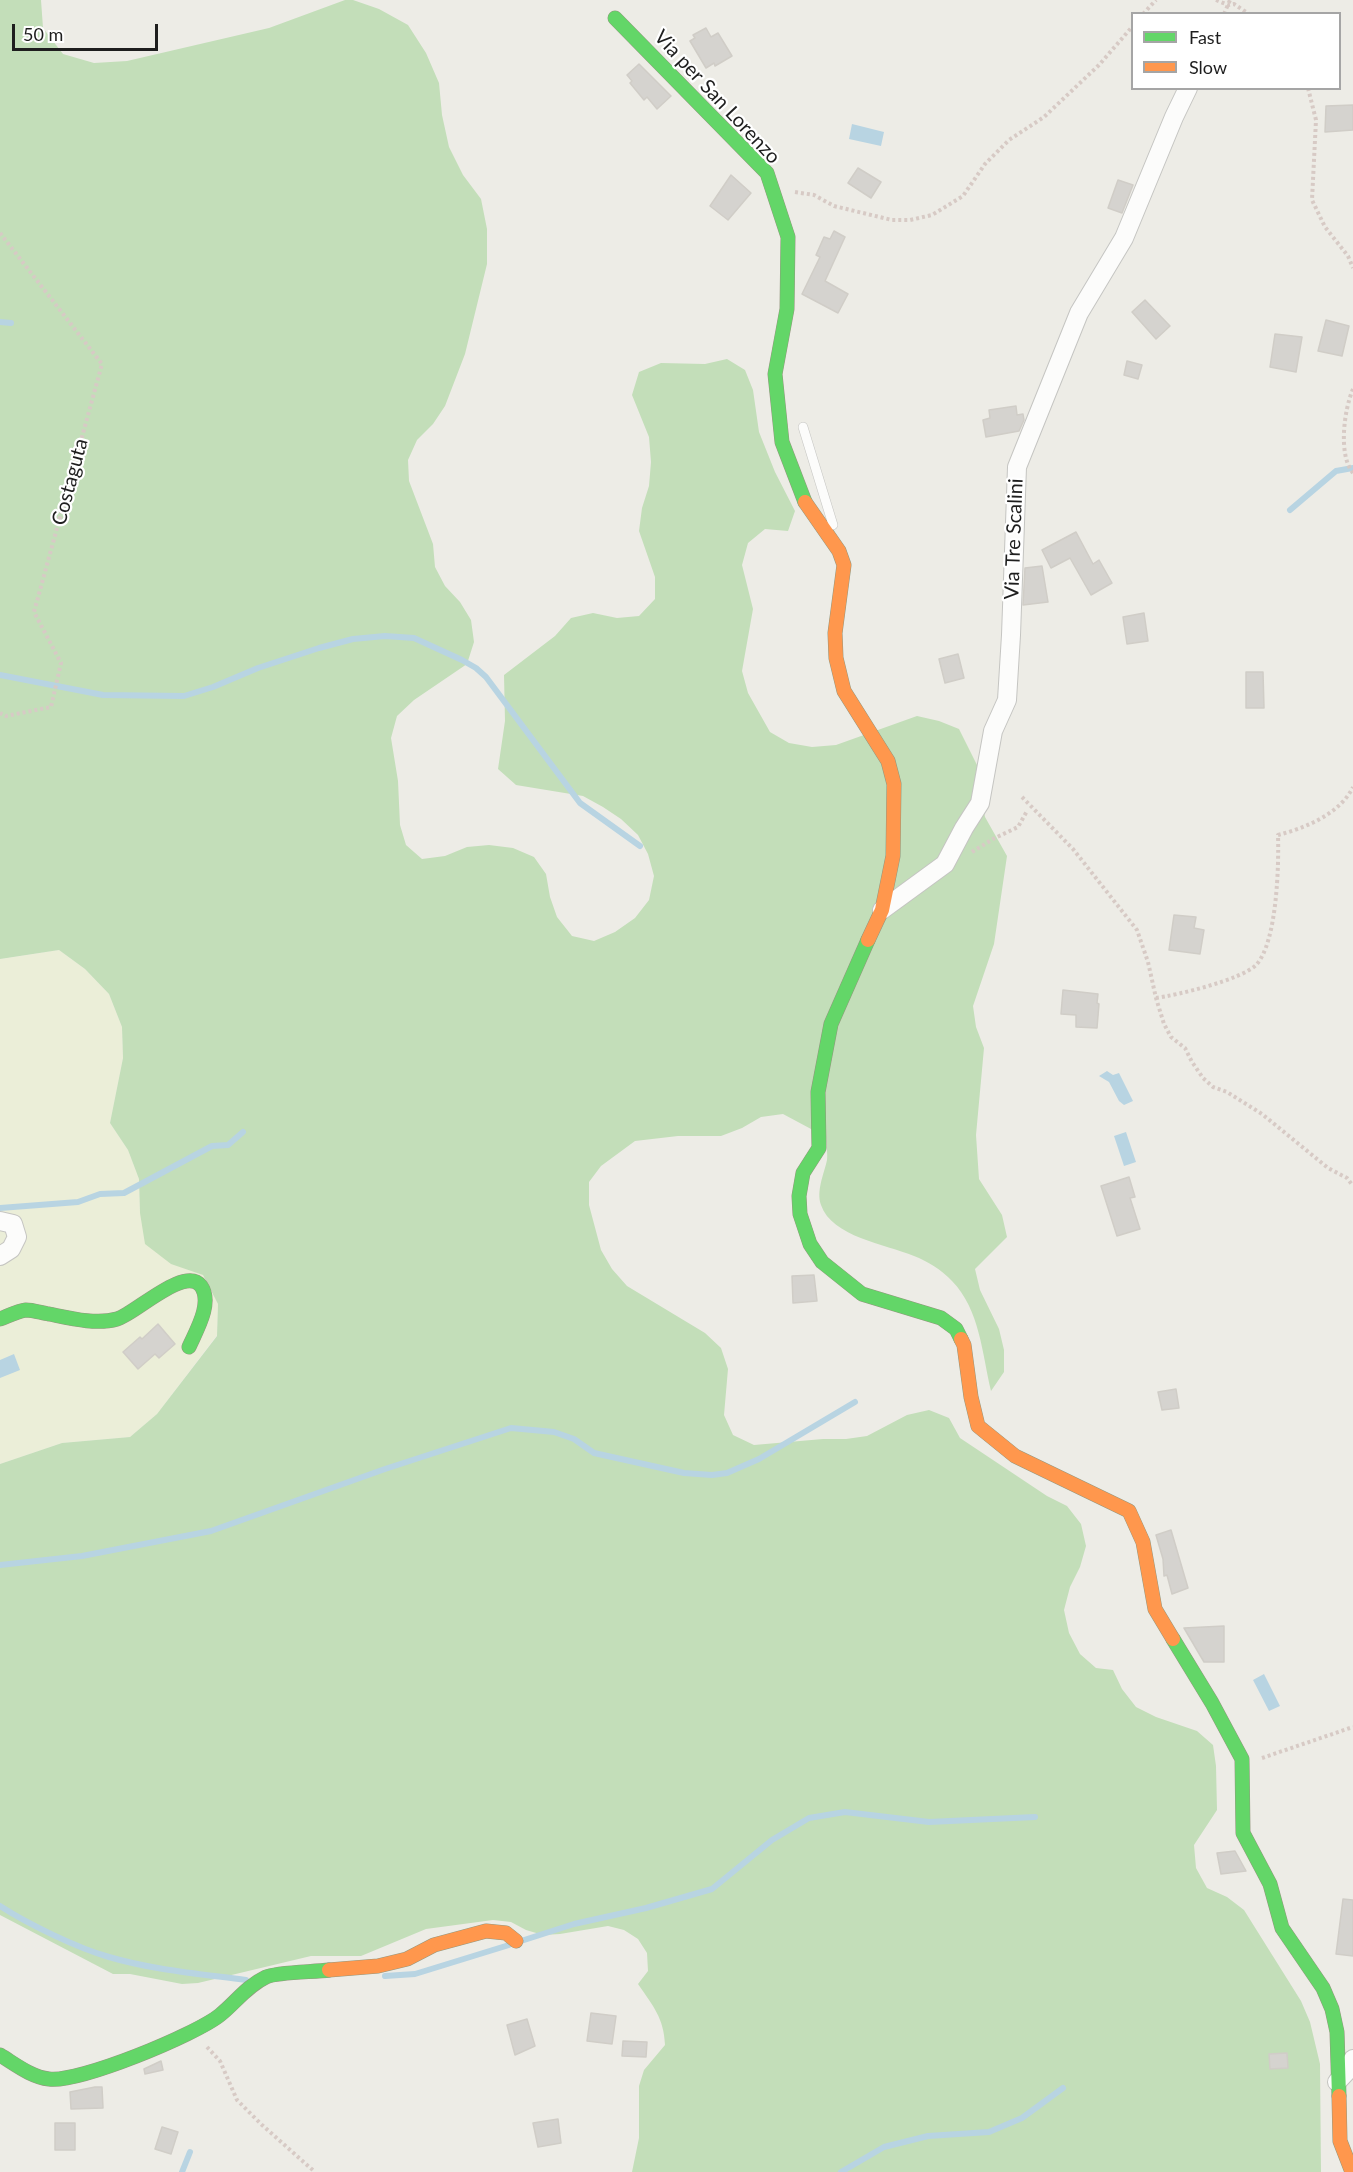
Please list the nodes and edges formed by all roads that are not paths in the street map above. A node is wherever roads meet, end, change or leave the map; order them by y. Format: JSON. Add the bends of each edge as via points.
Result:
{"nodes":[{"id":1,"x":615,"y":18,"type":"dead end"},
{"id":2,"x":1187,"y":90,"type":"edge"},
{"id":3,"x":803,"y":427,"type":"dead end"},
{"id":4,"x":839,"y":551,"type":"junction"},
{"id":5,"x":882,"y":910,"type":"junction"},
{"id":6,"x":0,"y":1221,"type":"edge"},
{"id":7,"x":0,"y":1256,"type":"edge"},
{"id":8,"x":0,"y":1320,"type":"edge"},
{"id":9,"x":189,"y":1347,"type":"dead end"},
{"id":10,"x":516,"y":1941,"type":"dead end"},
{"id":11,"x":0,"y":2055,"type":"edge"},
{"id":12,"x":1353,"y":2059,"type":"edge"},
{"id":13,"x":1338,"y":2082,"type":"junction"},
{"id":14,"x":1352,"y":2172,"type":"edge"}],
"edges":[{"from":1,"to":4,"type":"street","name":"Via per San Lorenzo","via":[[767,173],[788,237],[787,309],[775,374],[782,442],[803,499]]},
{"from":2,"to":5,"type":"street","name":"Via Tre Scalini","via":[[1124,238],[1079,313],[1017,467],[1007,700],[993,731],[980,803],[945,864]]},
{"from":3,"to":4,"type":"lane"},
{"from":4,"to":5,"type":"street","via":[[844,565],[835,633],[844,692],[888,761],[894,784],[893,856]]},
{"from":5,"to":13,"type":"street","via":[[831,1024],[818,1092],[819,1148],[803,1173],[799,1196],[800,1214],[810,1244],[822,1262],[862,1294],[940,1318],[956,1329],[964,1345],[978,1426],[988,1436],[1015,1456],[1129,1511],[1143,1542],[1155,1609],[1242,1760],[1243,1833],[1270,1884],[1282,1928],[1332,2009],[1337,2032]]},
{"from":6,"to":7,"type":"street","via":[[13,1224],[16,1237],[11,1249]]},
{"from":8,"to":9,"type":"street","via":[[27,1310],[84,1321],[110,1321],[179,1282],[192,1280],[202,1287],[206,1300]]},
{"from":10,"to":11,"type":"street","via":[[506,1934],[486,1931],[378,1966],[267,1976],[219,2016],[84,2075],[52,2080],[36,2077]]},
{"from":12,"to":13,"type":"street"},
{"from":13,"to":14,"type":"street","via":[[1341,2141]]}]}
